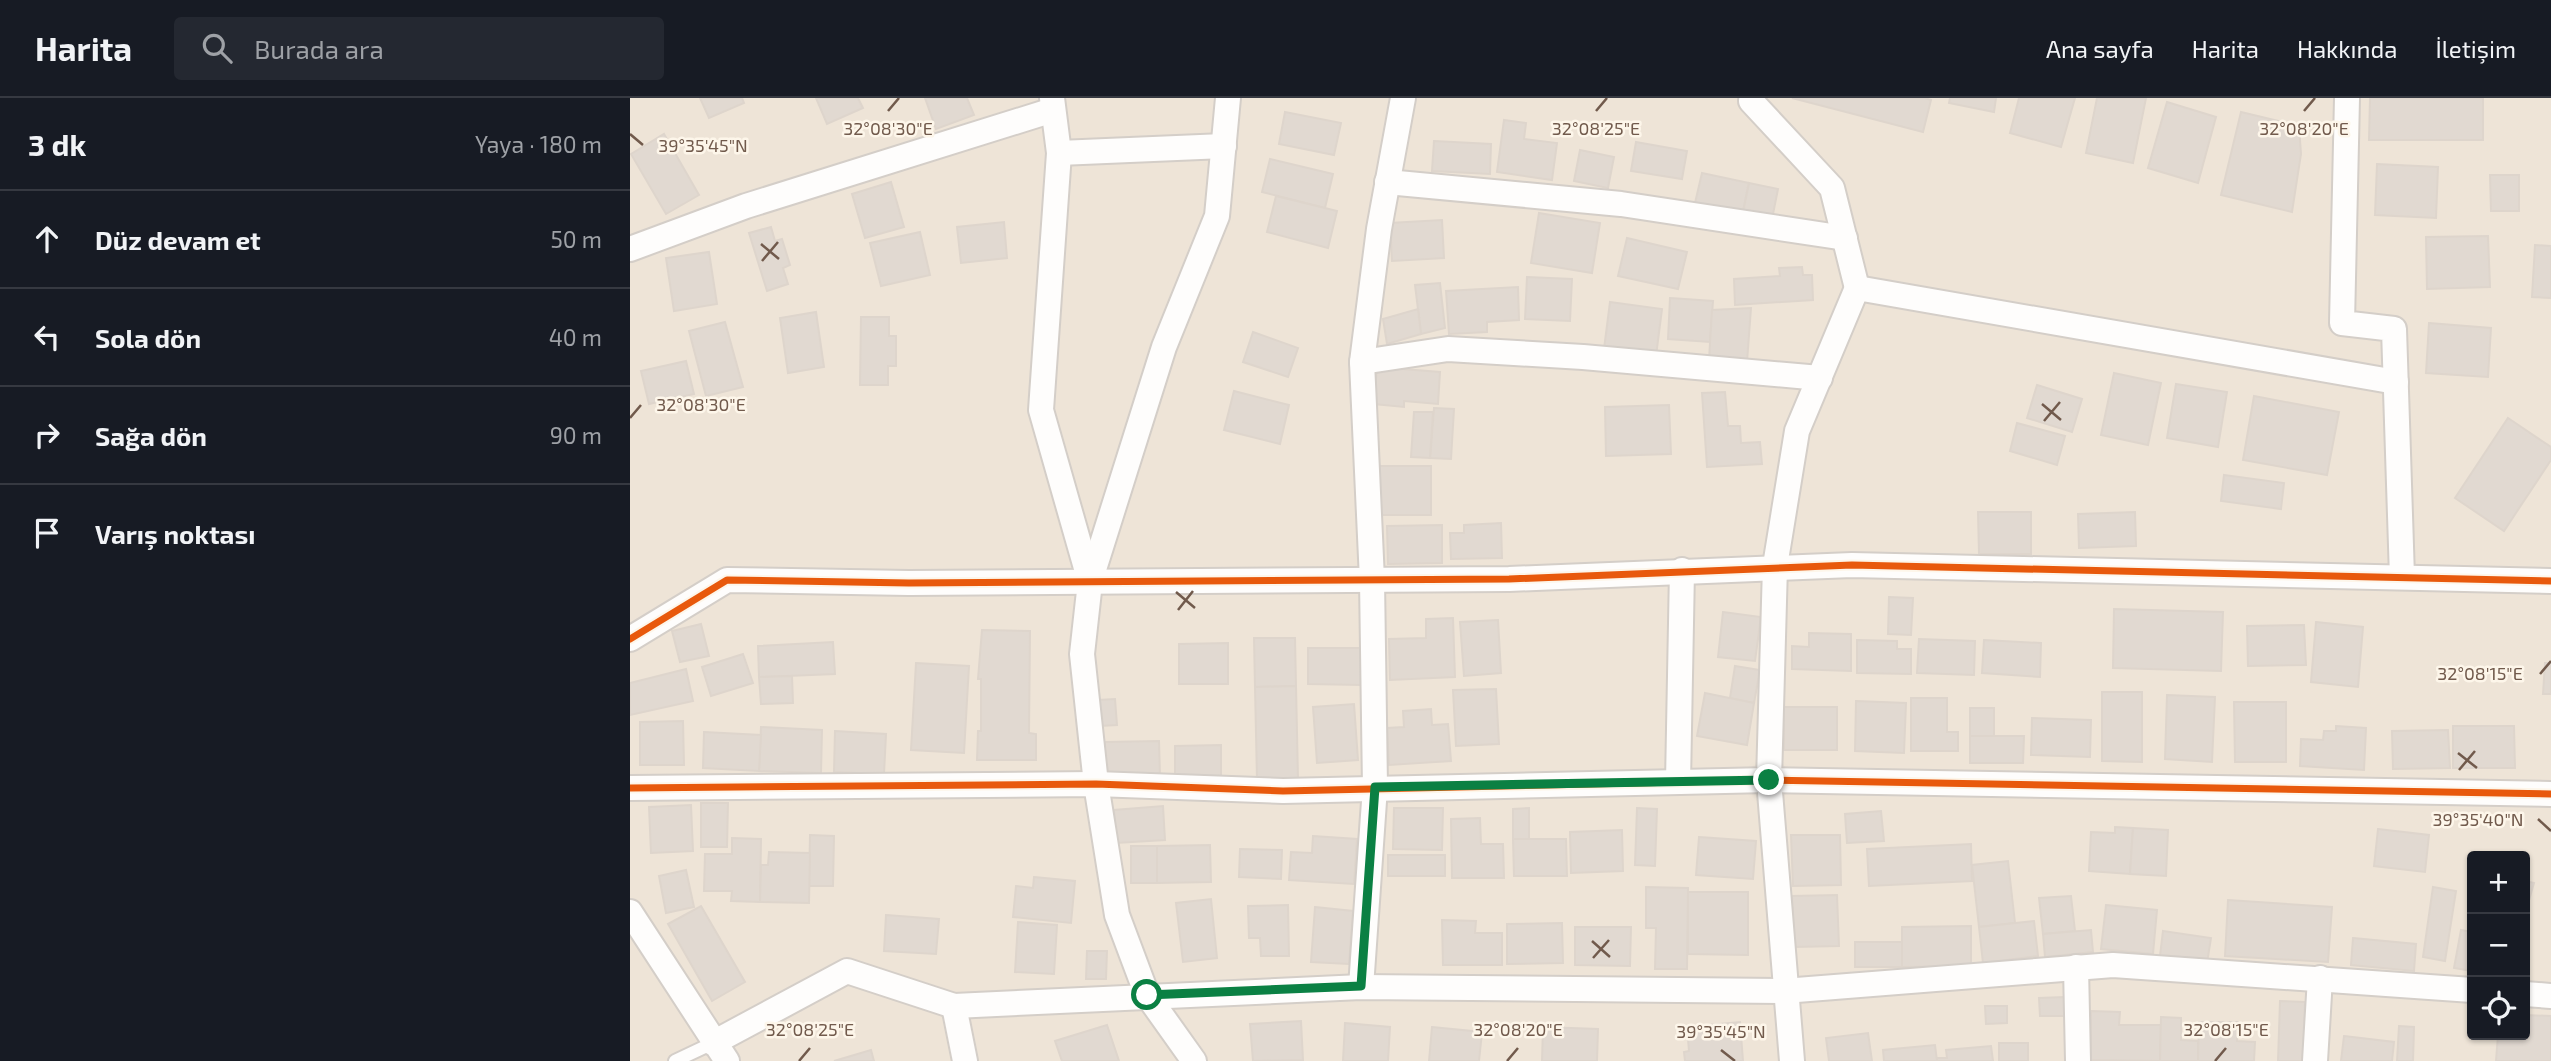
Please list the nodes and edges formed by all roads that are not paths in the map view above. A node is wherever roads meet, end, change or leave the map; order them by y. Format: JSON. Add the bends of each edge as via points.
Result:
{"nodes":[{"id":1,"x":1228,"y":98,"type":"edge"},
{"id":2,"x":1403,"y":98,"type":"edge"},
{"id":3,"x":2347,"y":98,"type":"edge"},
{"id":4,"x":1746,"y":99,"type":"edge"},
{"id":5,"x":1052,"y":104,"type":"edge"},
{"id":6,"x":1224,"y":146,"type":"junction"},
{"id":7,"x":1059,"y":153,"type":"junction"},
{"id":8,"x":1387,"y":181,"type":"junction"},
{"id":9,"x":1844,"y":238,"type":"junction"},
{"id":10,"x":630,"y":249,"type":"edge"},
{"id":11,"x":1857,"y":288,"type":"junction"},
{"id":12,"x":1362,"y":362,"type":"junction"},
{"id":13,"x":1819,"y":378,"type":"junction"},
{"id":14,"x":2396,"y":382,"type":"junction"},
{"id":15,"x":1775,"y":566,"type":"junction"},
{"id":16,"x":1682,"y":570,"type":"junction"},
{"id":17,"x":2402,"y":577,"type":"junction"},
{"id":18,"x":1372,"y":580,"type":"junction"},
{"id":19,"x":2551,"y":581,"type":"edge"},
{"id":20,"x":1090,"y":582,"type":"junction"},
{"id":21,"x":630,"y":639,"type":"edge"},
{"id":22,"x":1769,"y":780,"type":"junction"},
{"id":23,"x":1678,"y":782,"type":"junction"},
{"id":24,"x":1096,"y":784,"type":"junction"},
{"id":25,"x":1375,"y":787,"type":"junction"},
{"id":26,"x":630,"y":788,"type":"edge"},
{"id":27,"x":2551,"y":794,"type":"edge"},
{"id":28,"x":630,"y":912,"type":"edge"},
{"id":29,"x":2076,"y":967,"type":"junction"},
{"id":30,"x":2320,"y":978,"type":"junction"},
{"id":31,"x":1361,"y":986,"type":"junction"},
{"id":32,"x":2467,"y":990,"type":"edge"},
{"id":33,"x":1784,"y":991,"type":"junction"},
{"id":34,"x":2530,"y":994,"type":"edge"},
{"id":35,"x":1147,"y":995,"type":"junction"},
{"id":36,"x":2551,"y":996,"type":"edge"},
{"id":37,"x":954,"y":1006,"type":"junction"},
{"id":38,"x":720,"y":1052,"type":"edge"},
{"id":39,"x":675,"y":1061,"type":"edge"},
{"id":40,"x":965,"y":1061,"type":"edge"},
{"id":41,"x":1194,"y":1061,"type":"edge"},
{"id":42,"x":1792,"y":1061,"type":"edge"},
{"id":43,"x":2078,"y":1061,"type":"edge"},
{"id":44,"x":2315,"y":1061,"type":"edge"}],
"edges":[{"from":1,"to":6,"type":"street"},
{"from":2,"to":8,"type":"street"},
{"from":3,"to":14,"type":"street","via":[[2342,323],[2394,329]]},
{"from":4,"to":9,"type":"street","via":[[1832,188]]},
{"from":5,"to":7,"type":"street"},
{"from":5,"to":10,"type":"street"},
{"from":6,"to":7,"type":"street"},
{"from":6,"to":20,"type":"street","via":[[1217,216],[1164,347]]},
{"from":7,"to":20,"type":"street","via":[[1041,410]]},
{"from":8,"to":9,"type":"street","via":[[1621,204]]},
{"from":8,"to":12,"type":"street"},
{"from":9,"to":11,"type":"street"},
{"from":11,"to":13,"type":"street"},
{"from":11,"to":14,"type":"street"},
{"from":12,"to":13,"type":"street","via":[[1448,349]]},
{"from":12,"to":18,"type":"street"},
{"from":13,"to":15,"type":"street","via":[[1797,431]]},
{"from":14,"to":17,"type":"street"},
{"from":15,"to":16,"type":"street"},
{"from":15,"to":17,"type":"street"},
{"from":15,"to":22,"type":"street"},
{"from":16,"to":18,"type":"street"},
{"from":16,"to":23,"type":"street"},
{"from":17,"to":19,"type":"street"},
{"from":18,"to":20,"type":"street"},
{"from":18,"to":25,"type":"street"},
{"from":20,"to":21,"type":"street","via":[[727,580]]},
{"from":20,"to":24,"type":"street","via":[[1082,654]]},
{"from":22,"to":23,"type":"street"},
{"from":22,"to":27,"type":"street"},
{"from":22,"to":33,"type":"street"},
{"from":23,"to":25,"type":"street"},
{"from":24,"to":25,"type":"street","via":[[1283,791]]},
{"from":24,"to":26,"type":"street"},
{"from":24,"to":35,"type":"street","via":[[1117,915]]},
{"from":25,"to":31,"type":"street"},
{"from":28,"to":38,"type":"street"},
{"from":29,"to":30,"type":"street","via":[[2112,965]]},
{"from":29,"to":33,"type":"street"},
{"from":29,"to":43,"type":"street"},
{"from":30,"to":32,"type":"street"},
{"from":30,"to":44,"type":"street"},
{"from":31,"to":33,"type":"street"},
{"from":31,"to":35,"type":"street"},
{"from":33,"to":42,"type":"street"},
{"from":34,"to":36,"type":"street"},
{"from":35,"to":37,"type":"street"},
{"from":35,"to":41,"type":"street"},
{"from":37,"to":38,"type":"street","via":[[846,971]]},
{"from":37,"to":40,"type":"street"},
{"from":38,"to":39,"type":"lane"}]}
